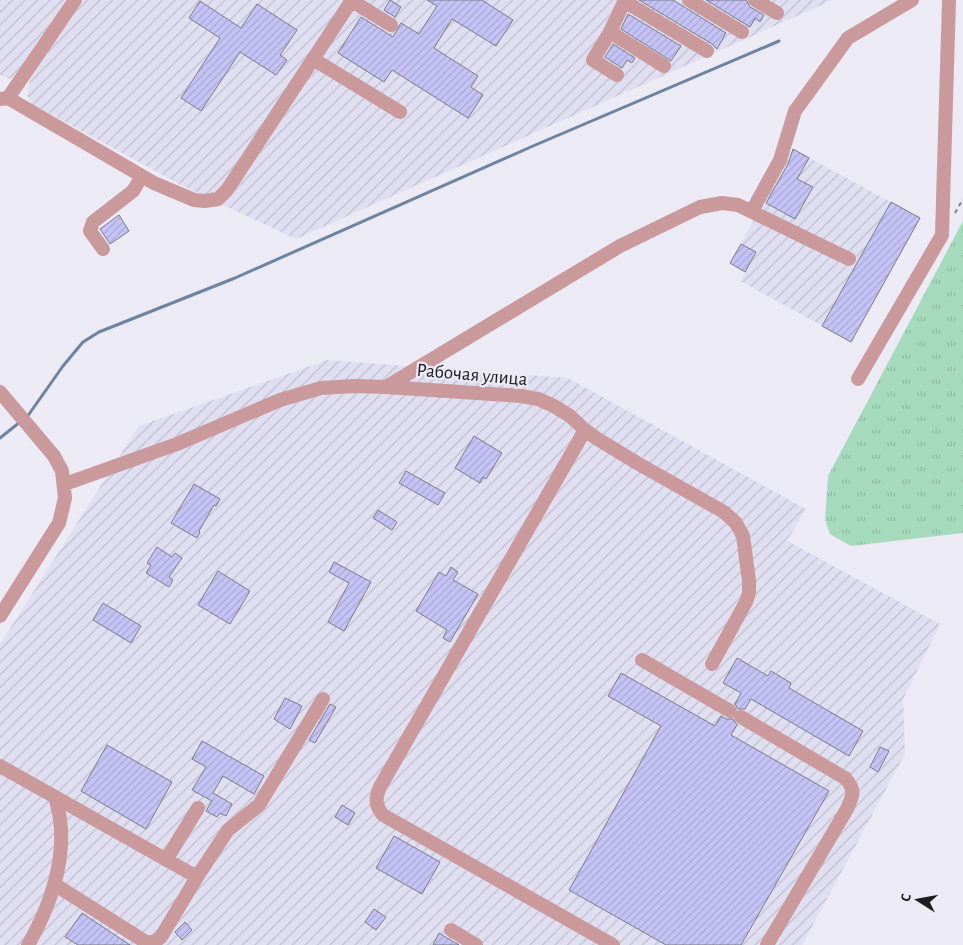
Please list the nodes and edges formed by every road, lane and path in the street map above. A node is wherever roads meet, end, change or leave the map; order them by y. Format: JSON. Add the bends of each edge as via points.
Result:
{"nodes":[{"id":1,"x":75,"y":0,"type":"edge"},
{"id":2,"x":352,"y":0,"type":"edge"},
{"id":3,"x":689,"y":0,"type":"edge"},
{"id":4,"x":755,"y":0,"type":"edge"},
{"id":5,"x":912,"y":0,"type":"edge"},
{"id":6,"x":949,"y":0,"type":"edge"},
{"id":7,"x":624,"y":1,"type":"edge"},
{"id":8,"x":777,"y":13,"type":"dead end"},
{"id":9,"x":391,"y":25,"type":"dead end"},
{"id":10,"x":610,"y":32,"type":"junction"},
{"id":11,"x":742,"y":32,"type":"dead end"},
{"id":12,"x":707,"y":51,"type":"dead end"},
{"id":13,"x":313,"y":59,"type":"junction"},
{"id":14,"x":664,"y":66,"type":"dead end"},
{"id":15,"x":617,"y":75,"type":"dead end"},
{"id":16,"x":4,"y":99,"type":"edge"},
{"id":17,"x":400,"y":112,"type":"dead end"},
{"id":18,"x":142,"y":176,"type":"junction"},
{"id":19,"x":752,"y":211,"type":"junction"},
{"id":20,"x":103,"y":249,"type":"dead end"},
{"id":21,"x":849,"y":259,"type":"dead end"},
{"id":22,"x":858,"y":379,"type":"dead end"},
{"id":23,"x":386,"y":387,"type":"junction"},
{"id":24,"x":0,"y":392,"type":"edge"},
{"id":25,"x":585,"y":430,"type":"junction"},
{"id":26,"x":64,"y":484,"type":"junction"},
{"id":27,"x":0,"y":616,"type":"edge"},
{"id":28,"x":642,"y":660,"type":"dead end"},
{"id":29,"x":712,"y":664,"type":"dead end"},
{"id":30,"x":323,"y":699,"type":"dead end"},
{"id":31,"x":0,"y":766,"type":"edge"},
{"id":32,"x":55,"y":797,"type":"junction"},
{"id":33,"x":198,"y":808,"type":"dead end"},
{"id":34,"x":166,"y":860,"type":"junction"},
{"id":35,"x":197,"y":877,"type":"junction"},
{"id":36,"x":54,"y":884,"type":"junction"},
{"id":37,"x":451,"y":930,"type":"dead end"},
{"id":38,"x":28,"y":945,"type":"edge"},
{"id":39,"x":476,"y":945,"type":"edge"},
{"id":40,"x":613,"y":945,"type":"edge"},
{"id":41,"x":767,"y":945,"type":"edge"}],
"edges":[{"from":1,"to":16,"type":"street"},
{"from":2,"to":9,"type":"street"},
{"from":2,"to":13,"type":"street"},
{"from":3,"to":11,"type":"street"},
{"from":4,"to":8,"type":"street"},
{"from":5,"to":19,"type":"street","via":[[848,38],[795,111],[780,160]]},
{"from":6,"to":22,"type":"street","via":[[942,235]]},
{"from":7,"to":10,"type":"street"},
{"from":7,"to":12,"type":"street"},
{"from":10,"to":14,"type":"street"},
{"from":10,"to":15,"type":"street","via":[[593,60]]},
{"from":13,"to":17,"type":"street"},
{"from":13,"to":18,"type":"street","via":[[218,199],[194,200]]},
{"from":16,"to":18,"type":"street"},
{"from":18,"to":20,"type":"street","via":[[133,191],[93,222],[90,231]]},
{"from":19,"to":21,"type":"street"},
{"from":19,"to":23,"type":"street","via":[[738,205],[722,204],[700,207],[682,215],[620,246]]},
{"from":23,"to":25,"type":"street","name":"Рабочая улица","via":[[538,399],[570,416]]},
{"from":23,"to":26,"type":"street","name":"Рабочая улица","via":[[321,388],[302,393],[177,444]]},
{"from":24,"to":26,"type":"street","via":[[54,456]]},
{"from":25,"to":29,"type":"street","name":"Рабочая улица","via":[[637,463],[712,503],[736,523],[743,536],[749,592]]},
{"from":25,"to":40,"type":"street","via":[[376,797],[377,807],[383,815]]},
{"from":26,"to":27,"type":"street","via":[[65,498],[59,523]]},
{"from":28,"to":41,"type":"street","via":[[845,778],[852,786],[853,797],[847,809]]},
{"from":30,"to":35,"type":"street","via":[[259,805],[228,830]]},
{"from":31,"to":32,"type":"street"},
{"from":32,"to":34,"type":"street"},
{"from":32,"to":36,"type":"street","via":[[61,852]]},
{"from":33,"to":34,"type":"street"},
{"from":34,"to":35,"type":"street"},
{"from":35,"to":36,"type":"street","via":[[161,937],[153,942],[144,941]]},
{"from":36,"to":38,"type":"street","via":[[39,927]]},
{"from":37,"to":39,"type":"street"}]}
